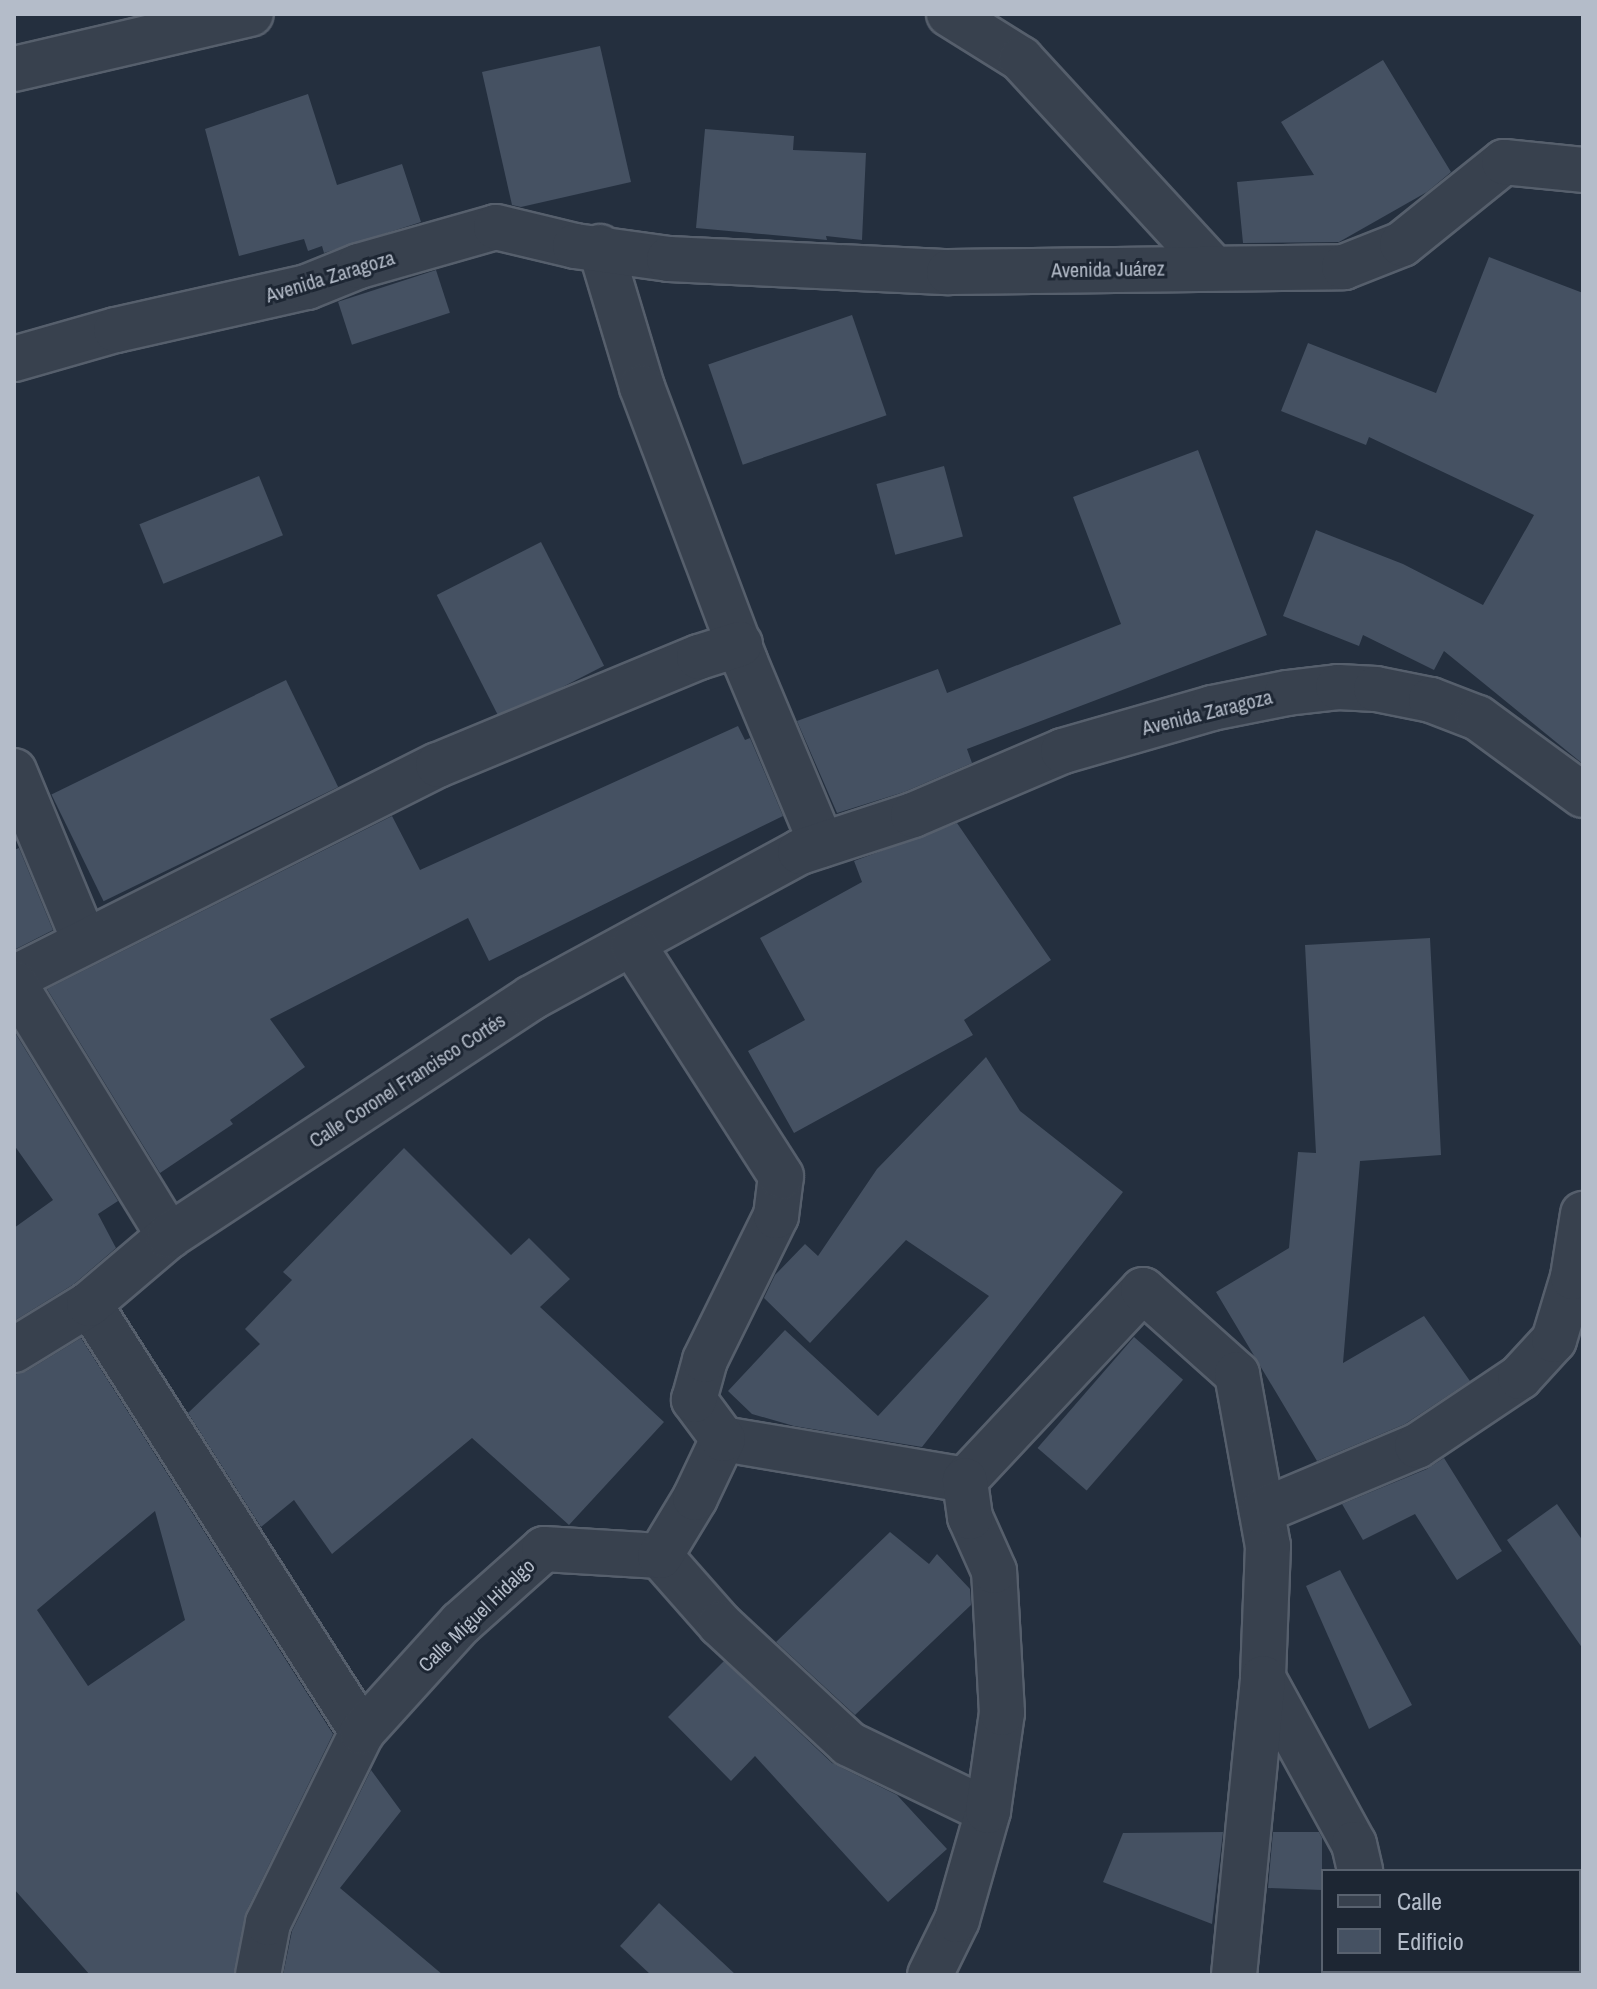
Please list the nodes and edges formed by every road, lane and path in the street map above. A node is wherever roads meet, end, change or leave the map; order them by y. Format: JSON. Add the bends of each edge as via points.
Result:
{"nodes":[{"id":1,"x":251,"y":14,"type":"edge"},
{"id":2,"x":949,"y":14,"type":"edge"},
{"id":3,"x":14,"y":69,"type":"edge"},
{"id":4,"x":1583,"y":170,"type":"edge"},
{"id":5,"x":600,"y":247,"type":"junction"},
{"id":6,"x":1213,"y":268,"type":"junction"},
{"id":7,"x":14,"y":359,"type":"edge"},
{"id":8,"x":740,"y":644,"type":"junction"},
{"id":9,"x":14,"y":771,"type":"edge"},
{"id":10,"x":1583,"y":795,"type":"edge"},
{"id":11,"x":822,"y":845,"type":"junction"},
{"id":12,"x":85,"y":942,"type":"junction"},
{"id":13,"x":633,"y":945,"type":"junction"},
{"id":14,"x":14,"y":981,"type":"edge"},
{"id":15,"x":1583,"y":1214,"type":"edge"},
{"id":16,"x":169,"y":1236,"type":"junction"},
{"id":17,"x":89,"y":1304,"type":"junction"},
{"id":18,"x":14,"y":1350,"type":"edge"},
{"id":19,"x":723,"y":1439,"type":"junction"},
{"id":20,"x":965,"y":1480,"type":"junction"},
{"id":21,"x":1262,"y":1511,"type":"junction"},
{"id":22,"x":660,"y":1556,"type":"junction"},
{"id":23,"x":1263,"y":1678,"type":"junction"},
{"id":24,"x":362,"y":1732,"type":"junction"},
{"id":25,"x":988,"y":1811,"type":"junction"},
{"id":26,"x":1360,"y":1869,"type":"edge"},
{"id":27,"x":258,"y":1975,"type":"edge"},
{"id":28,"x":930,"y":1975,"type":"edge"},
{"id":29,"x":1234,"y":1975,"type":"edge"}],
"edges":[{"from":1,"to":3,"type":"street"},
{"from":2,"to":6,"type":"street","via":[[1021,59]]},
{"from":4,"to":6,"type":"street","name":"Avenida Juárez","via":[[1504,162],[1402,244],[1344,267]]},
{"from":5,"to":6,"type":"street","name":"Avenida Juárez","via":[[669,259],[949,272]]},
{"from":5,"to":7,"type":"street","name":"Avenida Zaragoza","via":[[496,227],[359,266],[307,287]]},
{"from":5,"to":8,"type":"street","via":[[642,387]]},
{"from":8,"to":11,"type":"street"},
{"from":8,"to":12,"type":"street","via":[[438,765]]},
{"from":9,"to":12,"type":"street"},
{"from":10,"to":11,"type":"street","name":"Avenida Zaragoza","via":[[1478,718],[1431,700],[1338,687],[1212,708],[1063,751],[913,815]]},
{"from":11,"to":13,"type":"street","name":"Calle Coronel Francisco Cortés","via":[[800,852]]},
{"from":12,"to":14,"type":"street"},
{"from":13,"to":16,"type":"street","name":"Calle Coronel Francisco Cortés","via":[[531,998]]},
{"from":13,"to":19,"type":"street","via":[[781,1176],[776,1216],[705,1360],[694,1400]]},
{"from":14,"to":16,"type":"street"},
{"from":15,"to":21,"type":"street","via":[[1573,1277],[1554,1340],[1520,1377],[1417,1446]]},
{"from":16,"to":17,"type":"street","name":"Calle Coronel Francisco Cortés"},
{"from":17,"to":18,"type":"street","name":"Calle Coronel Francisco Cortés"},
{"from":17,"to":24,"type":"street"},
{"from":19,"to":20,"type":"street"},
{"from":19,"to":22,"type":"street"},
{"from":20,"to":21,"type":"street","via":[[1143,1290],[1237,1374]]},
{"from":20,"to":25,"type":"street","via":[[970,1517],[994,1571],[999,1615],[1002,1713]]},
{"from":21,"to":23,"type":"street","via":[[1268,1546]]},
{"from":22,"to":24,"type":"street","name":"Calle Miguel Hidalgo","via":[[544,1549],[461,1623]]},
{"from":22,"to":25,"type":"street","via":[[720,1624],[849,1744]]},
{"from":23,"to":26,"type":"street","via":[[1354,1844]]},
{"from":23,"to":29,"type":"street"},
{"from":24,"to":27,"type":"street","name":"Calle Miguel Hidalgo","via":[[268,1923]]},
{"from":25,"to":28,"type":"street","via":[[957,1920]]}]}
